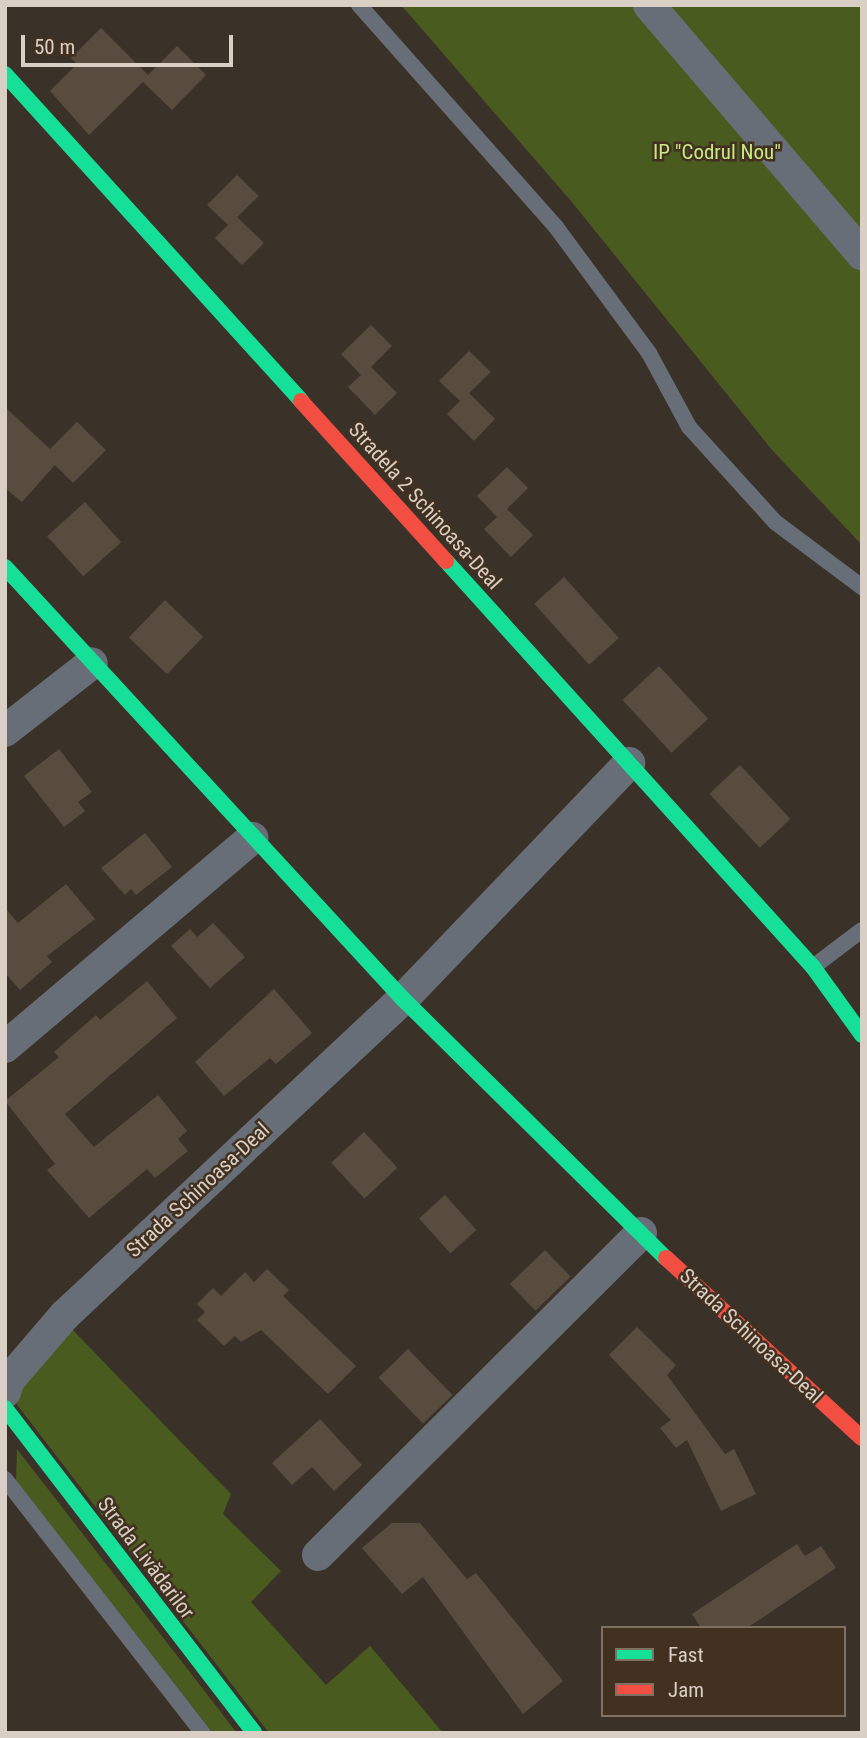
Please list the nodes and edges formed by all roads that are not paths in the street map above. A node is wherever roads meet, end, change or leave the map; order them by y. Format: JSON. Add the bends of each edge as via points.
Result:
{"nodes":[{"id":1,"x":359,"y":5,"type":"edge"},
{"id":2,"x":649,"y":5,"type":"edge"},
{"id":3,"x":5,"y":74,"type":"edge"},
{"id":4,"x":862,"y":254,"type":"edge"},
{"id":5,"x":5,"y":567,"type":"edge"},
{"id":6,"x":862,"y":587,"type":"edge"},
{"id":7,"x":92,"y":663,"type":"junction"},
{"id":8,"x":5,"y":731,"type":"edge"},
{"id":9,"x":629,"y":763,"type":"junction"},
{"id":10,"x":252,"y":838,"type":"junction"},
{"id":11,"x":862,"y":930,"type":"edge"},
{"id":12,"x":813,"y":967,"type":"junction"},
{"id":13,"x":403,"y":999,"type":"junction"},
{"id":14,"x":862,"y":1035,"type":"edge"},
{"id":15,"x":5,"y":1047,"type":"edge"},
{"id":16,"x":640,"y":1233,"type":"junction"},
{"id":17,"x":5,"y":1392,"type":"edge"},
{"id":18,"x":5,"y":1408,"type":"edge"},
{"id":19,"x":862,"y":1438,"type":"edge"},
{"id":20,"x":5,"y":1479,"type":"edge"},
{"id":21,"x":318,"y":1555,"type":"dead end"},
{"id":22,"x":202,"y":1733,"type":"edge"},
{"id":23,"x":254,"y":1733,"type":"edge"}],
"edges":[{"from":1,"to":6,"type":"lane","via":[[556,227],[649,353],[689,427],[775,523]]},
{"from":2,"to":4,"type":"street"},
{"from":3,"to":9,"type":"street","name":"Stradela 2 Schinoasa-Deal"},
{"from":5,"to":7,"type":"street","name":"Strada Schinoasa-Deal"},
{"from":7,"to":8,"type":"street"},
{"from":7,"to":10,"type":"street","name":"Strada Schinoasa-Deal"},
{"from":9,"to":12,"type":"street","name":"Stradela 2 Schinoasa-Deal"},
{"from":9,"to":13,"type":"street","name":"Strada Schinoasa-Deal"},
{"from":10,"to":13,"type":"street","name":"Strada Schinoasa-Deal"},
{"from":10,"to":15,"type":"street"},
{"from":11,"to":12,"type":"lane"},
{"from":12,"to":14,"type":"street","name":"Stradela 2 Schinoasa-Deal"},
{"from":13,"to":16,"type":"street","name":"Strada Schinoasa-Deal"},
{"from":13,"to":17,"type":"street","name":"Strada Schinoasa-Deal","via":[[65,1315],[9,1380]]},
{"from":16,"to":19,"type":"street","name":"Strada Schinoasa-Deal"},
{"from":16,"to":21,"type":"street"},
{"from":18,"to":23,"type":"street","name":"Strada Livădarilor"},
{"from":20,"to":22,"type":"lane"}]}
